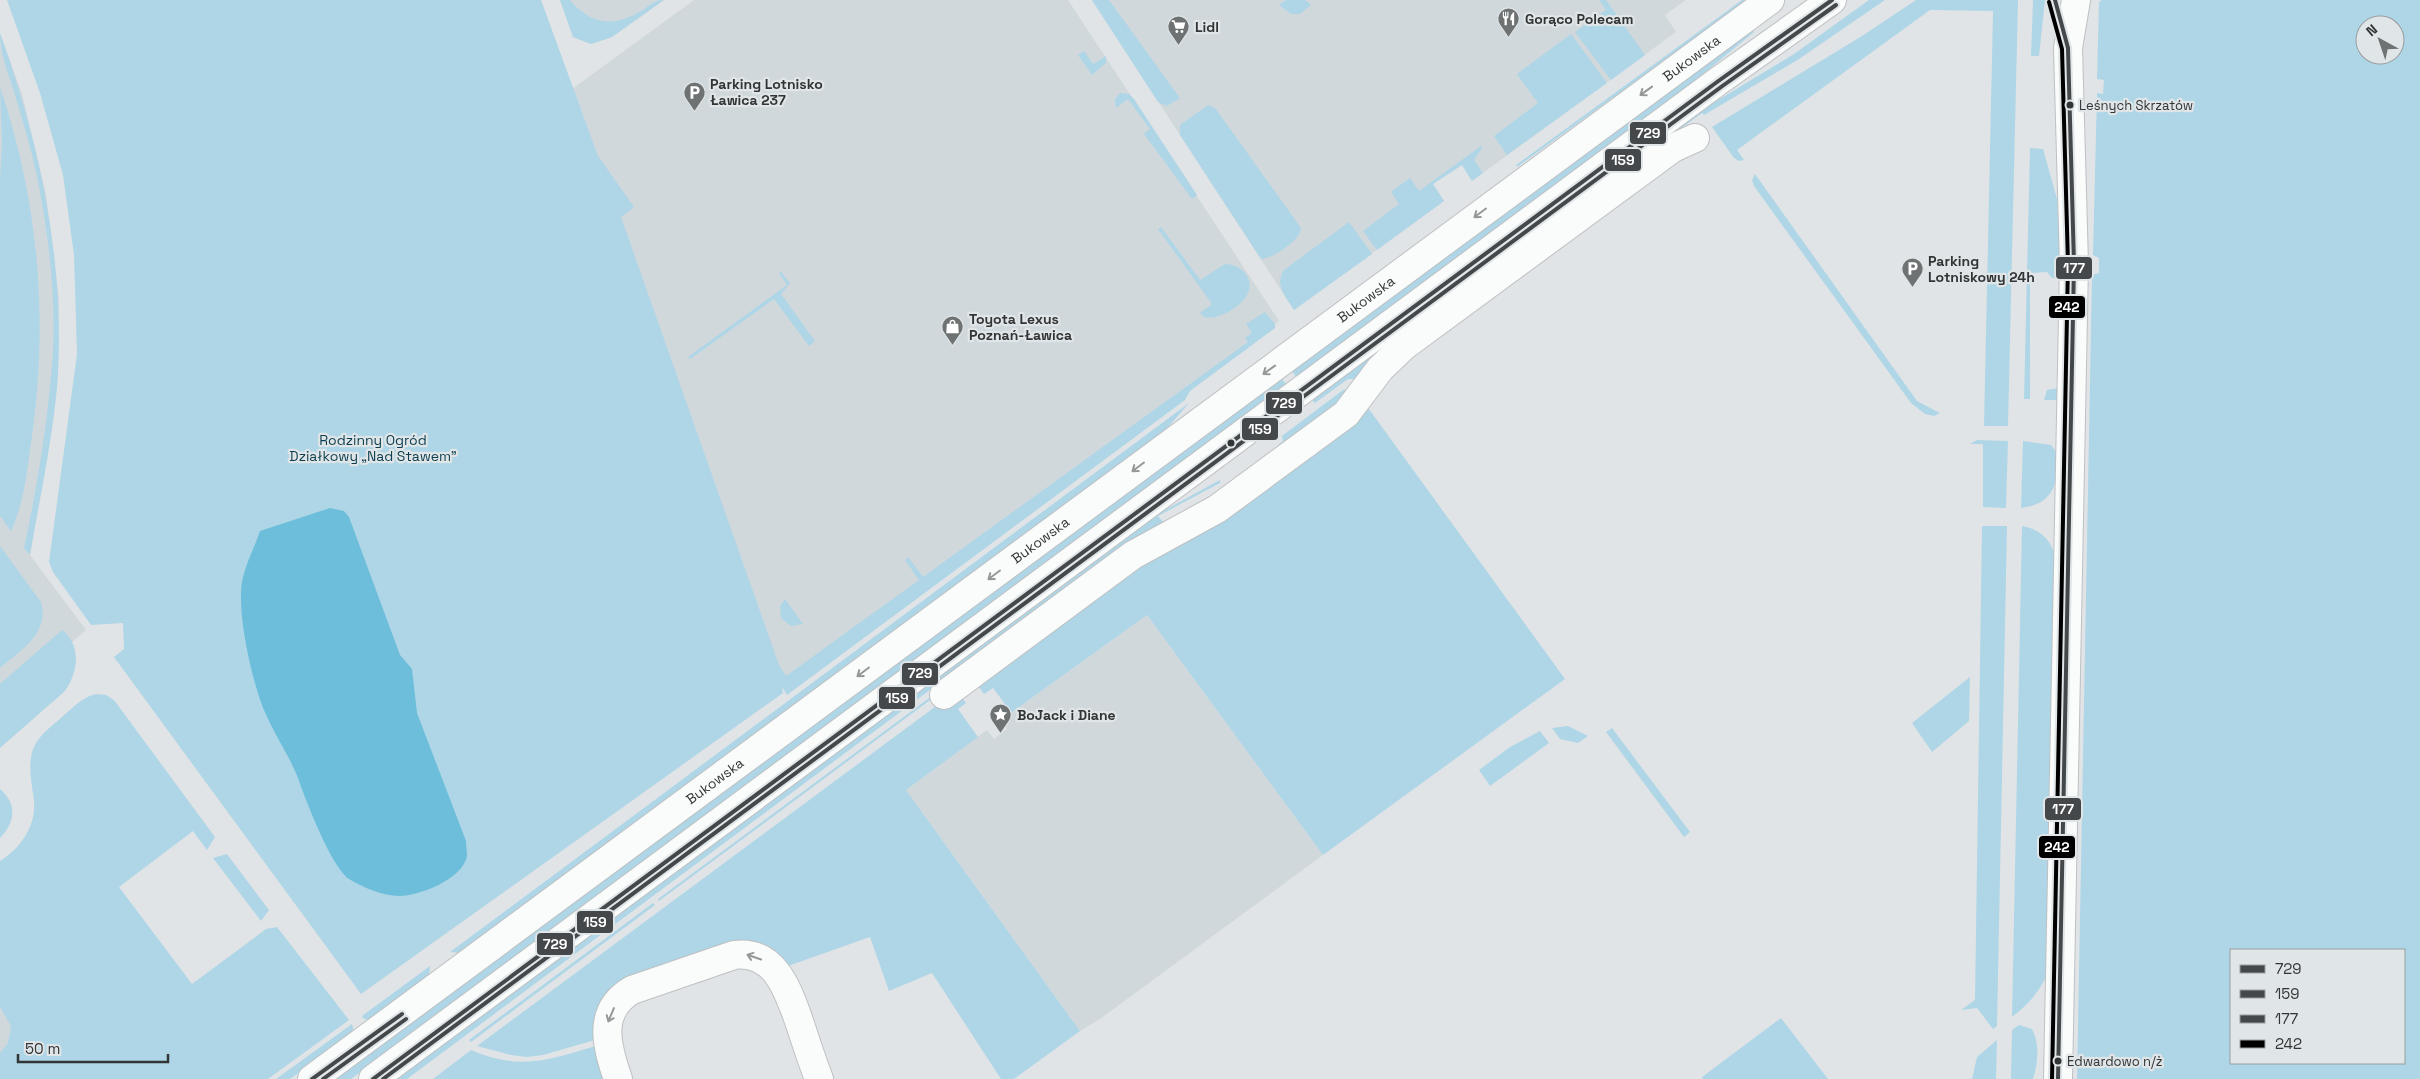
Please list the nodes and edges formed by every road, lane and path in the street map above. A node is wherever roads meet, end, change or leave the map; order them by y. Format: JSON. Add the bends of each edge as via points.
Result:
{"nodes":[{"id":1,"x":1770,"y":0,"type":"edge"},
{"id":2,"x":1832,"y":0,"type":"edge"},
{"id":3,"x":2055,"y":0,"type":"edge"},
{"id":4,"x":2076,"y":0,"type":"edge"},
{"id":5,"x":2068,"y":48,"type":"junction"},
{"id":6,"x":1695,"y":138,"type":"dead end"},
{"id":7,"x":944,"y":695,"type":"dead end"},
{"id":8,"x":617,"y":1075,"type":"edge"},
{"id":9,"x":312,"y":1079,"type":"edge"},
{"id":10,"x":372,"y":1079,"type":"edge"},
{"id":11,"x":819,"y":1079,"type":"edge"},
{"id":12,"x":2058,"y":1079,"type":"edge"}],
"edges":[{"from":1,"to":9,"type":"main road","name":"Bukowska","one_way":true},
{"from":2,"to":10,"type":"main road"},
{"from":3,"to":5,"type":"main road"},
{"from":4,"to":5,"type":"main road"},
{"from":5,"to":12,"type":"main road","via":[[2074,264]]},
{"from":6,"to":7,"type":"main road","via":[[1673,148],[1404,346],[1380,369],[1346,414],[1330,426],[1217,509],[1133,555]]},
{"from":11,"to":8,"type":"main road","one_way":true,"via":[[788,990],[773,968],[761,959],[745,954],[632,990],[616,1005],[607,1022],[608,1048]]}]}
